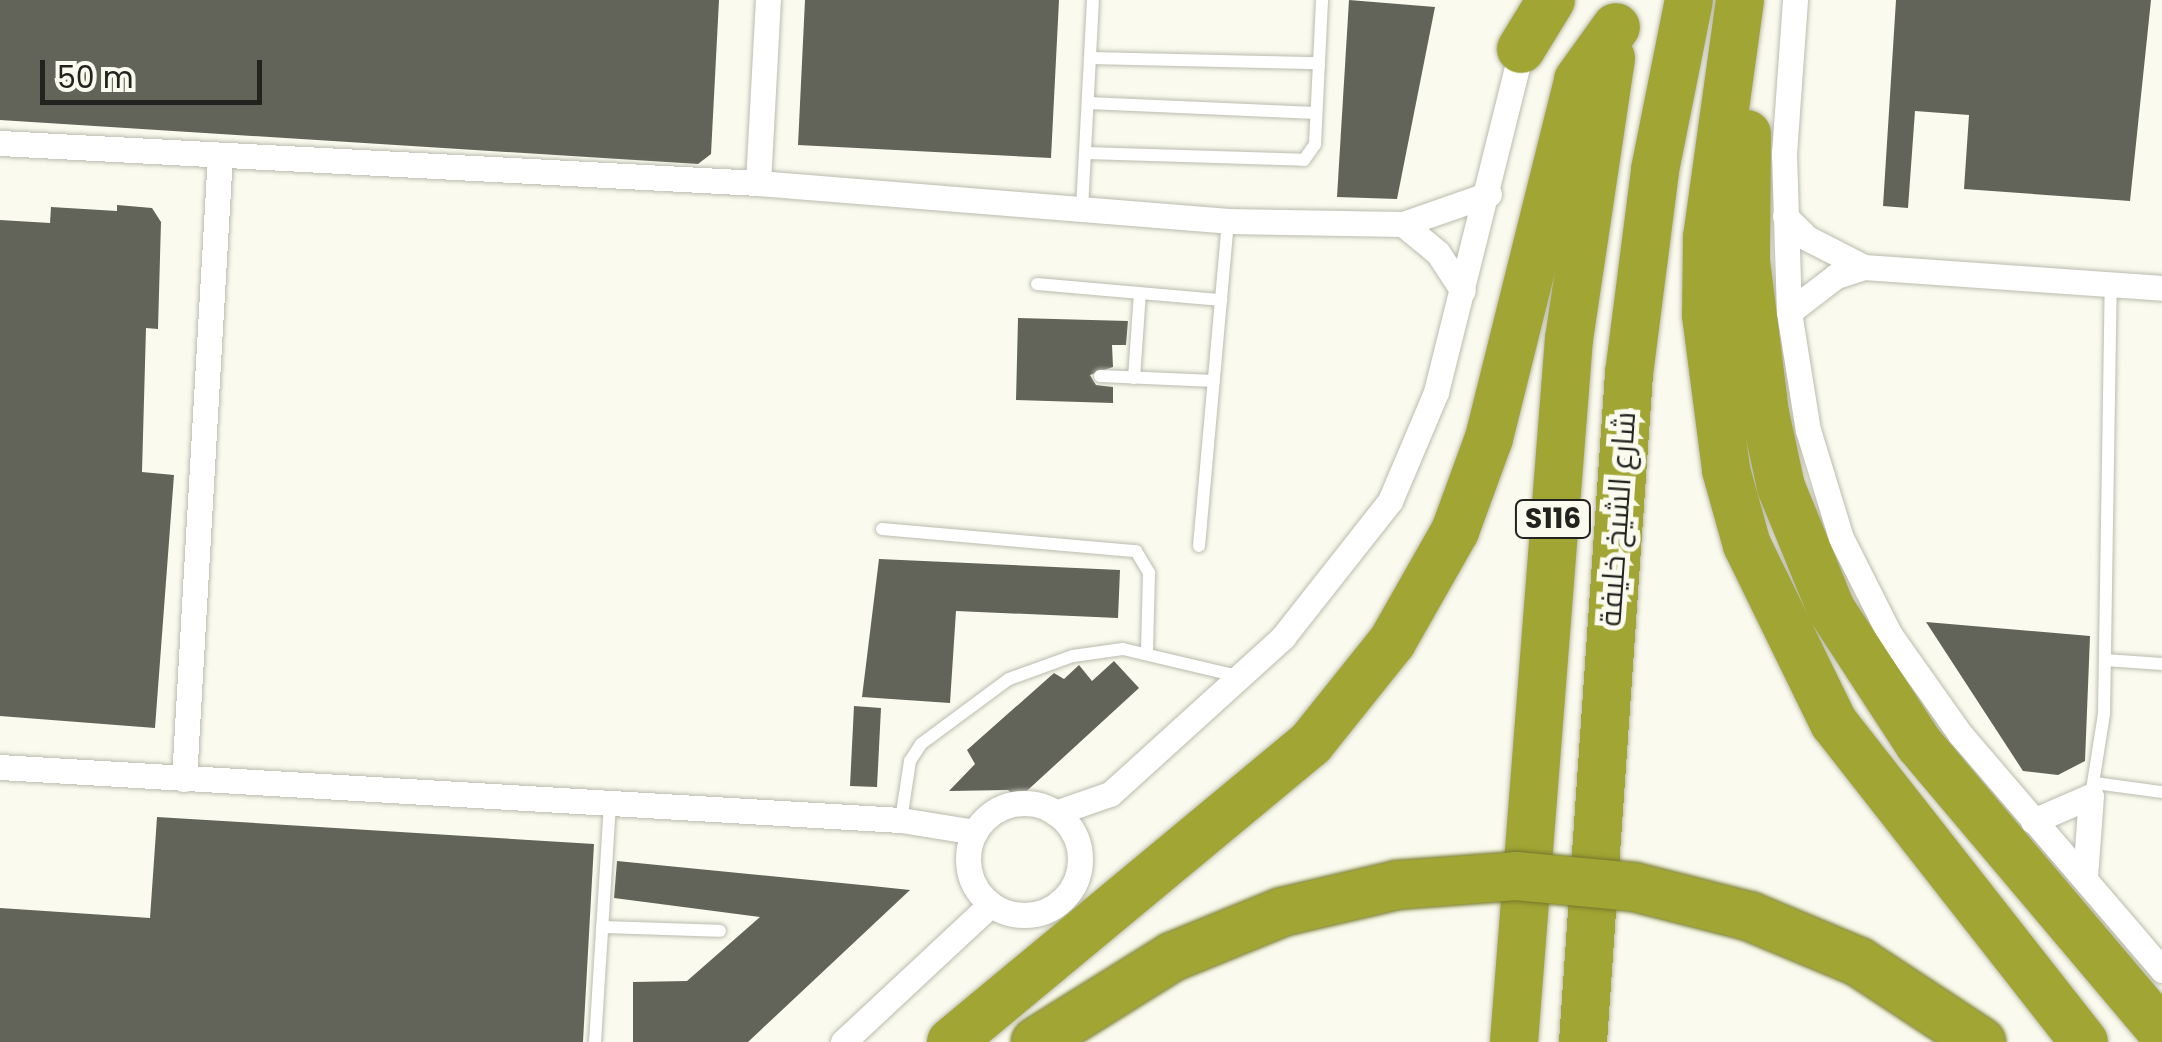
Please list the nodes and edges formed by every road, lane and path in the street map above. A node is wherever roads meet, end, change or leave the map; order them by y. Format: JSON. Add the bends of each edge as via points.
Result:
{"nodes":[{"id":1,"x":768,"y":0,"type":"edge"},
{"id":2,"x":1093,"y":0,"type":"edge"},
{"id":3,"x":1322,"y":0,"type":"edge"},
{"id":4,"x":1534,"y":0,"type":"edge"},
{"id":5,"x":1551,"y":0,"type":"edge"},
{"id":6,"x":1690,"y":0,"type":"edge"},
{"id":7,"x":1796,"y":0,"type":"edge"},
{"id":8,"x":1739,"y":5,"type":"edge"},
{"id":9,"x":1618,"y":14,"type":"edge"},
{"id":10,"x":1522,"y":48,"type":"junction"},
{"id":11,"x":1090,"y":58,"type":"junction"},
{"id":12,"x":1319,"y":62,"type":"junction"},
{"id":13,"x":1088,"y":103,"type":"junction"},
{"id":14,"x":1316,"y":114,"type":"junction"},
{"id":15,"x":0,"y":144,"type":"edge"},
{"id":16,"x":1086,"y":153,"type":"junction"},
{"id":17,"x":220,"y":155,"type":"junction"},
{"id":18,"x":758,"y":183,"type":"junction"},
{"id":19,"x":1489,"y":194,"type":"junction"},
{"id":20,"x":1082,"y":209,"type":"junction"},
{"id":21,"x":1785,"y":216,"type":"junction"},
{"id":22,"x":1228,"y":221,"type":"junction"},
{"id":23,"x":1402,"y":224,"type":"junction"},
{"id":24,"x":1864,"y":267,"type":"junction"},
{"id":25,"x":1037,"y":284,"type":"dead end"},
{"id":26,"x":2111,"y":284,"type":"junction"},
{"id":27,"x":2162,"y":288,"type":"edge"},
{"id":28,"x":1463,"y":291,"type":"junction"},
{"id":29,"x":1140,"y":293,"type":"junction"},
{"id":30,"x":1221,"y":300,"type":"junction"},
{"id":31,"x":1789,"y":312,"type":"junction"},
{"id":32,"x":1100,"y":376,"type":"dead end"},
{"id":33,"x":1134,"y":378,"type":"junction"},
{"id":34,"x":1214,"y":380,"type":"junction"},
{"id":35,"x":882,"y":529,"type":"dead end"},
{"id":36,"x":1199,"y":546,"type":"dead end"},
{"id":37,"x":1147,"y":650,"type":"junction"},
{"id":38,"x":2104,"y":660,"type":"junction"},
{"id":39,"x":2162,"y":664,"type":"edge"},
{"id":40,"x":1236,"y":676,"type":"junction"},
{"id":41,"x":0,"y":767,"type":"edge"},
{"id":42,"x":184,"y":779,"type":"junction"},
{"id":43,"x":2092,"y":789,"type":"junction"},
{"id":44,"x":2162,"y":792,"type":"edge"},
{"id":45,"x":610,"y":806,"type":"junction"},
{"id":46,"x":1055,"y":813,"type":"junction"},
{"id":47,"x":900,"y":820,"type":"junction"},
{"id":48,"x":2033,"y":821,"type":"junction"},
{"id":49,"x":975,"y":832,"type":"junction"},
{"id":50,"x":2085,"y":877,"type":"junction"},
{"id":51,"x":991,"y":904,"type":"junction"},
{"id":52,"x":602,"y":927,"type":"junction"},
{"id":53,"x":720,"y":930,"type":"dead end"},
{"id":54,"x":2162,"y":970,"type":"edge"},
{"id":55,"x":2162,"y":1032,"type":"edge"},
{"id":56,"x":595,"y":1042,"type":"edge"},
{"id":57,"x":843,"y":1042,"type":"edge"},
{"id":58,"x":951,"y":1042,"type":"edge"},
{"id":59,"x":1036,"y":1042,"type":"edge"},
{"id":60,"x":1514,"y":1042,"type":"edge"},
{"id":61,"x":1582,"y":1042,"type":"edge"},
{"id":62,"x":1981,"y":1042,"type":"edge"},
{"id":63,"x":2084,"y":1042,"type":"edge"}],
"edges":[{"from":1,"to":18,"type":"street"},
{"from":2,"to":11,"type":"lane"},
{"from":3,"to":12,"type":"lane"},
{"from":4,"to":10,"type":"street"},
{"from":5,"to":10,"type":"highway"},
{"from":6,"to":61,"type":"highway","name":"شارع الشيخ خليفة","number":"S116","via":[[1656,170],[1628,374]]},
{"from":7,"to":21,"type":"street"},
{"from":8,"to":55,"type":"highway","via":[[1752,337],[1781,487],[1808,560],[1898,716]]},
{"from":8,"to":63,"type":"highway","via":[[1707,238],[1706,315],[1722,451],[1747,545],[1834,723]]},
{"from":9,"to":58,"type":"highway","via":[[1578,80],[1489,438],[1455,531],[1392,642],[1297,755]]},
{"from":9,"to":60,"type":"highway","number":"S116","via":[[1569,339]]},
{"from":10,"to":19,"type":"street"},
{"from":11,"to":12,"type":"lane"},
{"from":11,"to":13,"type":"lane"},
{"from":12,"to":14,"type":"lane"},
{"from":13,"to":14,"type":"lane"},
{"from":13,"to":16,"type":"lane"},
{"from":14,"to":16,"type":"lane","via":[[1313,151],[1298,162]]},
{"from":15,"to":17,"type":"street"},
{"from":16,"to":20,"type":"lane"},
{"from":17,"to":18,"type":"street"},
{"from":17,"to":42,"type":"street"},
{"from":18,"to":20,"type":"street"},
{"from":19,"to":23,"type":"street"},
{"from":19,"to":28,"type":"street"},
{"from":20,"to":22,"type":"street"},
{"from":21,"to":24,"type":"street","via":[[1807,238]]},
{"from":21,"to":31,"type":"street"},
{"from":22,"to":23,"type":"street"},
{"from":22,"to":30,"type":"lane"},
{"from":23,"to":28,"type":"street","via":[[1438,253]]},
{"from":24,"to":26,"type":"street"},
{"from":24,"to":31,"type":"street","via":[[1836,276]]},
{"from":25,"to":29,"type":"lane"},
{"from":26,"to":27,"type":"street"},
{"from":26,"to":38,"type":"lane"},
{"from":28,"to":40,"type":"street","via":[[1436,392],[1390,500],[1322,596]]},
{"from":29,"to":30,"type":"lane"},
{"from":29,"to":33,"type":"lane"},
{"from":30,"to":34,"type":"lane"},
{"from":31,"to":48,"type":"street","via":[[1823,491],[1865,589],[1923,684]]},
{"from":32,"to":33,"type":"lane"},
{"from":33,"to":34,"type":"lane"},
{"from":34,"to":36,"type":"lane"},
{"from":35,"to":37,"type":"lane","via":[[1136,551],[1149,573]]},
{"from":37,"to":40,"type":"lane"},
{"from":37,"to":47,"type":"lane","via":[[1073,656],[970,702],[910,761]]},
{"from":38,"to":39,"type":"lane"},
{"from":38,"to":43,"type":"lane"},
{"from":40,"to":46,"type":"street","via":[[1110,794]]},
{"from":41,"to":42,"type":"street"},
{"from":42,"to":45,"type":"street"},
{"from":43,"to":44,"type":"lane"},
{"from":43,"to":48,"type":"street"},
{"from":43,"to":50,"type":"street"},
{"from":45,"to":47,"type":"street"},
{"from":45,"to":52,"type":"lane"},
{"from":46,"to":49,"type":"street","via":[[1011,804]]},
{"from":46,"to":51,"type":"street","via":[[1077,843],[1069,891],[1039,912]]},
{"from":47,"to":49,"type":"street"},
{"from":48,"to":50,"type":"street"},
{"from":49,"to":51,"type":"street","via":[[970,871]]},
{"from":50,"to":54,"type":"street"},
{"from":51,"to":57,"type":"street"},
{"from":52,"to":53,"type":"lane"},
{"from":52,"to":56,"type":"lane"},
{"from":59,"to":62,"type":"highway","bridge":true,"via":[[1172,957],[1282,912],[1397,885],[1516,876],[1634,887],[1749,916],[1858,962]]}]}
